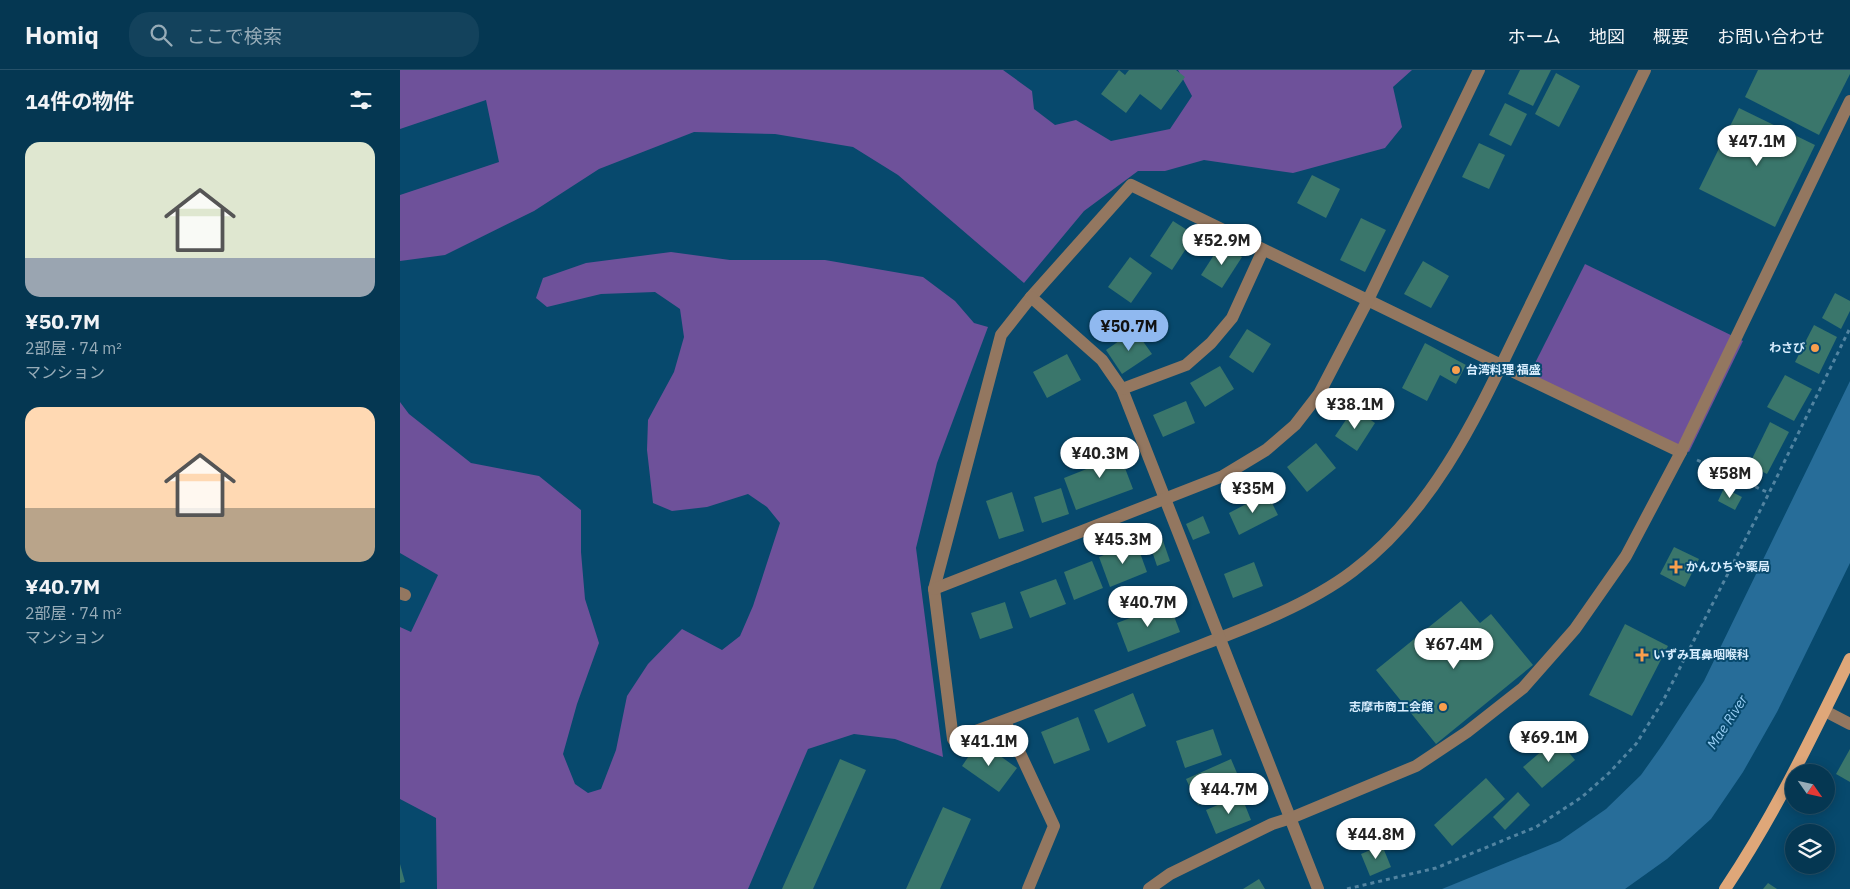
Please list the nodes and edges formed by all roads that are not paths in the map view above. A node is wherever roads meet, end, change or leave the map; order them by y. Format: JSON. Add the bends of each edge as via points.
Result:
{"nodes":[{"id":1,"x":1478,"y":70,"type":"edge"},
{"id":2,"x":1645,"y":70,"type":"edge"},
{"id":3,"x":1850,"y":101,"type":"edge"},
{"id":4,"x":1263,"y":250,"type":"junction"},
{"id":5,"x":1030,"y":297,"type":"junction"},
{"id":6,"x":1368,"y":300,"type":"junction"},
{"id":7,"x":1501,"y":365,"type":"junction"},
{"id":8,"x":1122,"y":389,"type":"junction"},
{"id":9,"x":1681,"y":452,"type":"junction"},
{"id":10,"x":1165,"y":499,"type":"junction"},
{"id":11,"x":934,"y":589,"type":"junction"},
{"id":12,"x":1219,"y":638,"type":"junction"},
{"id":13,"x":1850,"y":659,"type":"edge"},
{"id":14,"x":1825,"y":710,"type":"junction"},
{"id":15,"x":1005,"y":721,"type":"junction"},
{"id":16,"x":1850,"y":724,"type":"edge"},
{"id":17,"x":1291,"y":818,"type":"junction"},
{"id":18,"x":1028,"y":889,"type":"edge"},
{"id":19,"x":1149,"y":889,"type":"edge"},
{"id":20,"x":1318,"y":889,"type":"edge"},
{"id":21,"x":1725,"y":889,"type":"edge"}],
"edges":[{"from":1,"to":6,"type":"street"},
{"from":2,"to":7,"type":"street"},
{"from":3,"to":9,"type":"street"},
{"from":4,"to":5,"type":"street","via":[[1131,185]]},
{"from":4,"to":6,"type":"street"},
{"from":4,"to":8,"type":"street","via":[[1232,318],[1211,344],[1186,365]]},
{"from":5,"to":8,"type":"street","via":[[1102,360]]},
{"from":5,"to":11,"type":"street","via":[[1001,334]]},
{"from":6,"to":7,"type":"street"},
{"from":6,"to":10,"type":"street","via":[[1319,394],[1296,424],[1266,450],[1223,476]]},
{"from":7,"to":9,"type":"street"},
{"from":7,"to":12,"type":"street","via":[[1470,428],[1435,484],[1394,536],[1353,572],[1305,600]]},
{"from":8,"to":10,"type":"street"},
{"from":9,"to":17,"type":"street","via":[[1626,556],[1575,629],[1523,688],[1467,732],[1416,766]]},
{"from":10,"to":11,"type":"street"},
{"from":10,"to":12,"type":"street"},
{"from":11,"to":15,"type":"street","via":[[953,740]]},
{"from":12,"to":15,"type":"street"},
{"from":12,"to":17,"type":"street"},
{"from":13,"to":14,"type":"main road"},
{"from":14,"to":16,"type":"street"},
{"from":14,"to":21,"type":"main road","via":[[1778,803]]},
{"from":15,"to":18,"type":"street","via":[[1054,826]]},
{"from":17,"to":19,"type":"street","via":[[1272,824],[1170,874]]},
{"from":17,"to":20,"type":"street"}]}
